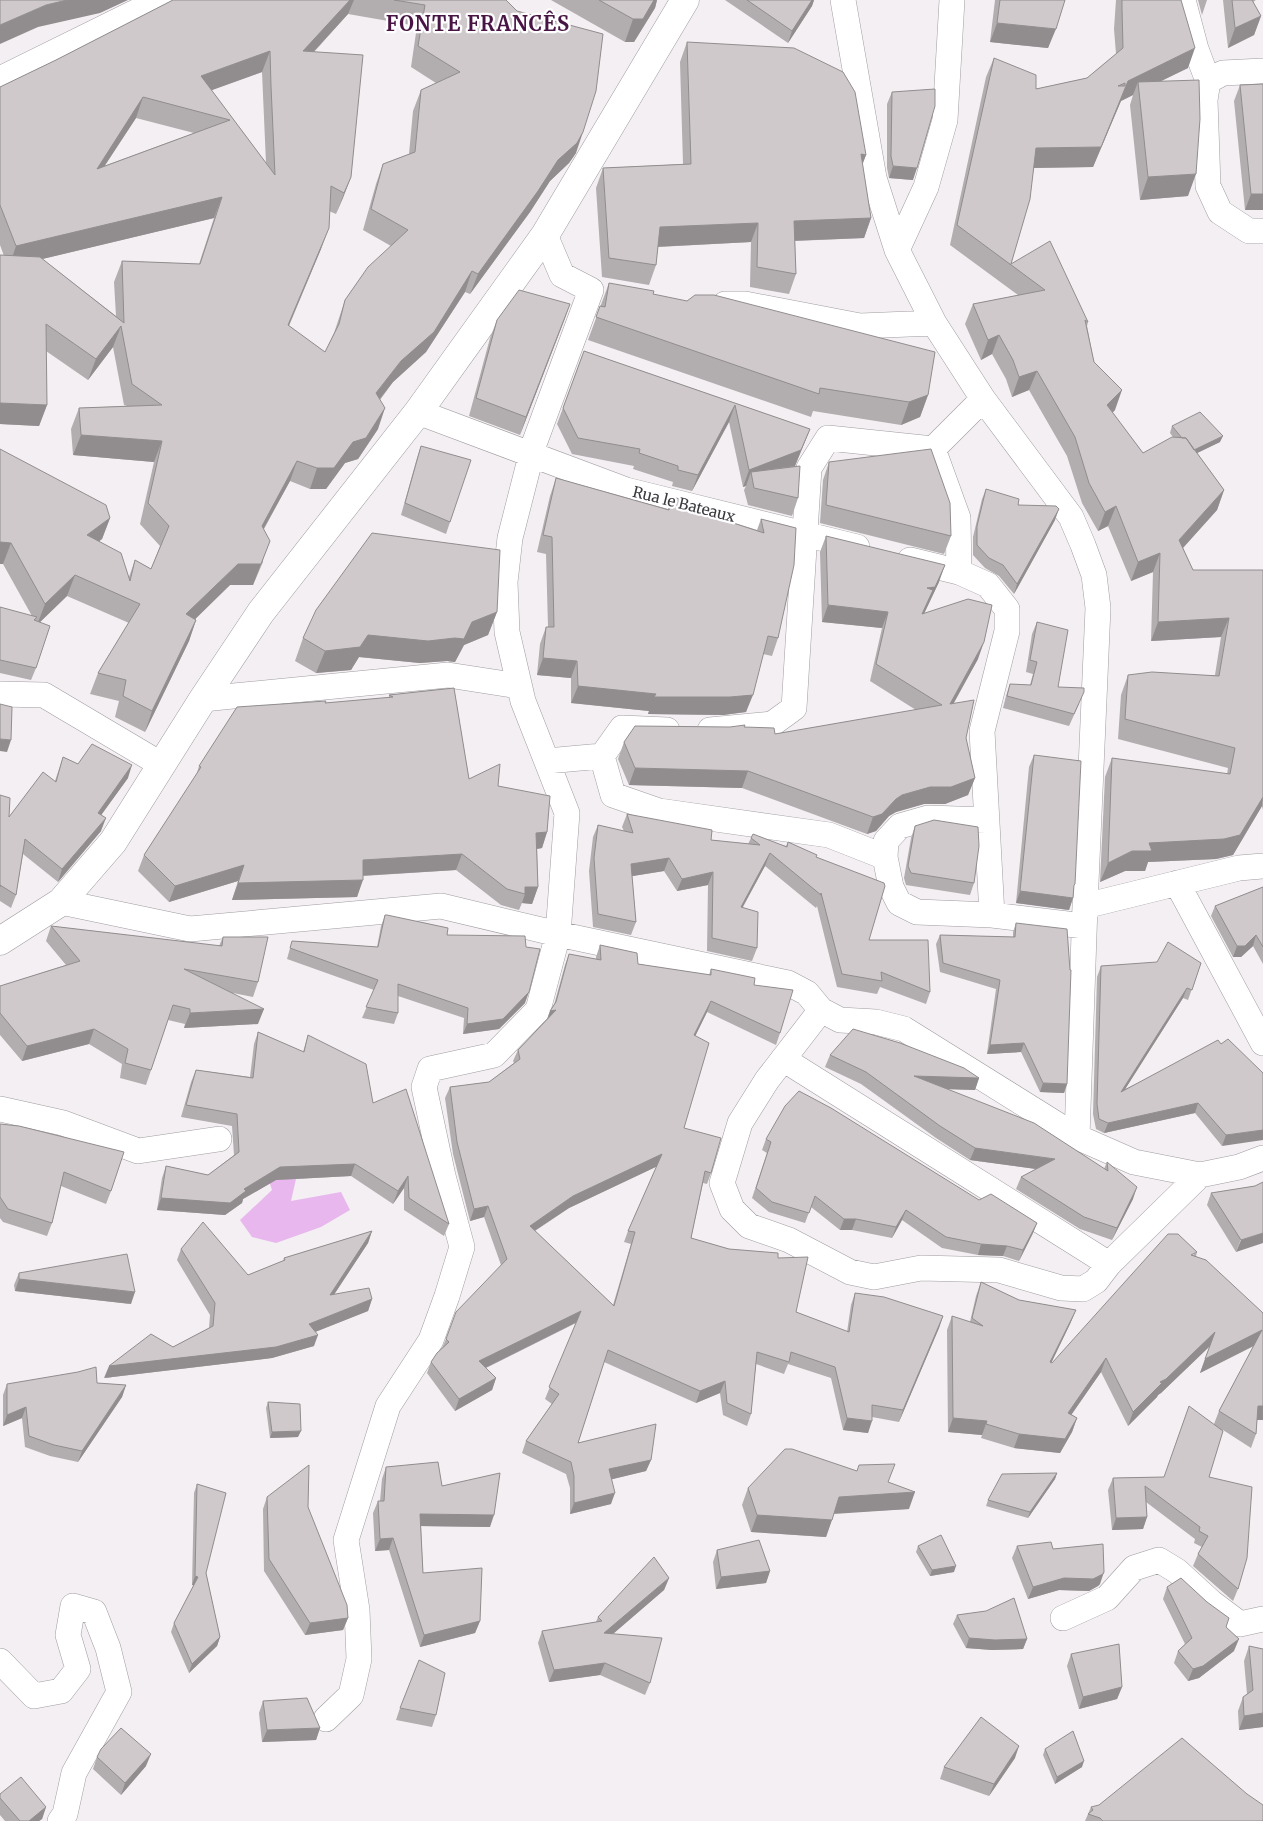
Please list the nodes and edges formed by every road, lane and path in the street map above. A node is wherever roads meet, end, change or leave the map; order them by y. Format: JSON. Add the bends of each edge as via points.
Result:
{"nodes":[{"id":1,"x":160,"y":0,"type":"edge"},
{"id":2,"x":685,"y":0,"type":"edge"},
{"id":3,"x":843,"y":0,"type":"edge"},
{"id":4,"x":952,"y":0,"type":"edge"},
{"id":5,"x":1183,"y":0,"type":"edge"},
{"id":6,"x":1263,"y":71,"type":"edge"},
{"id":7,"x":0,"y":79,"type":"edge"},
{"id":8,"x":1208,"y":80,"type":"junction"},
{"id":9,"x":1263,"y":231,"type":"edge"},
{"id":10,"x":545,"y":235,"type":"junction"},
{"id":11,"x":897,"y":250,"type":"junction"},
{"id":12,"x":706,"y":303,"type":"edge"},
{"id":13,"x":934,"y":323,"type":"junction"},
{"id":14,"x":983,"y":398,"type":"junction"},
{"id":15,"x":418,"y":412,"type":"junction"},
{"id":16,"x":933,"y":448,"type":"junction"},
{"id":17,"x":531,"y":454,"type":"junction"},
{"id":18,"x":806,"y":534,"type":"junction"},
{"id":19,"x":959,"y":572,"type":"junction"},
{"id":20,"x":519,"y":686,"type":"junction"},
{"id":21,"x":0,"y":694,"type":"edge"},
{"id":22,"x":203,"y":699,"type":"junction"},
{"id":23,"x":602,"y":756,"type":"junction"},
{"id":24,"x":547,"y":761,"type":"junction"},
{"id":25,"x":162,"y":765,"type":"junction"},
{"id":26,"x":986,"y":820,"type":"junction"},
{"id":27,"x":885,"y":857,"type":"junction"},
{"id":28,"x":1263,"y":866,"type":"edge"},
{"id":29,"x":1177,"y":883,"type":"junction"},
{"id":30,"x":61,"y":902,"type":"junction"},
{"id":31,"x":992,"y":915,"type":"junction"},
{"id":32,"x":1084,"y":916,"type":"junction"},
{"id":33,"x":558,"y":934,"type":"junction"},
{"id":34,"x":0,"y":941,"type":"edge"},
{"id":35,"x":820,"y":1010,"type":"junction"},
{"id":36,"x":1263,"y":1043,"type":"edge"},
{"id":37,"x":783,"y":1059,"type":"junction"},
{"id":38,"x":0,"y":1108,"type":"edge"},
{"id":39,"x":1077,"y":1136,"type":"junction"},
{"id":40,"x":219,"y":1139,"type":"dead end"},
{"id":41,"x":1263,"y":1158,"type":"edge"},
{"id":42,"x":1200,"y":1175,"type":"junction"},
{"id":43,"x":1109,"y":1264,"type":"junction"},
{"id":44,"x":1064,"y":1618,"type":"dead end"},
{"id":45,"x":1263,"y":1619,"type":"edge"},
{"id":46,"x":0,"y":1661,"type":"edge"},
{"id":47,"x":326,"y":1719,"type":"dead end"},
{"id":48,"x":60,"y":1821,"type":"edge"}],
"edges":[{"from":1,"to":7,"type":"street"},
{"from":2,"to":10,"type":"street"},
{"from":3,"to":11,"type":"street","via":[[874,178]]},
{"from":4,"to":11,"type":"street","via":[[945,120],[926,187]]},
{"from":5,"to":8,"type":"street"},
{"from":6,"to":8,"type":"street","via":[[1224,74]]},
{"from":8,"to":9,"type":"street","via":[[1205,100],[1208,186],[1220,212],[1249,231]]},
{"from":10,"to":15,"type":"street"},
{"from":10,"to":17,"type":"street","via":[[562,275],[600,292],[578,352]]},
{"from":11,"to":13,"type":"street"},
{"from":12,"to":13,"type":"street","via":[[745,304],[860,326]]},
{"from":13,"to":14,"type":"street"},
{"from":14,"to":16,"type":"street"},
{"from":14,"to":32,"type":"street","via":[[1071,517],[1094,575],[1098,608]]},
{"from":15,"to":17,"type":"street","name":"Rua le Bateaux"},
{"from":15,"to":22,"type":"street","via":[[261,612]]},
{"from":16,"to":18,"type":"street","via":[[819,435],[809,468]]},
{"from":16,"to":19,"type":"street","via":[[958,518]]},
{"from":17,"to":18,"type":"street","name":"Rua le Bateaux","via":[[626,490]]},
{"from":17,"to":20,"type":"street","via":[[510,538],[506,582],[507,632]]},
{"from":18,"to":19,"type":"street","name":"Rua le Bateaux"},
{"from":18,"to":23,"type":"street","via":[[794,708],[772,724],[724,730],[622,728]]},
{"from":19,"to":26,"type":"street","name":"Rua le Bateaux","via":[[988,586],[1007,609],[1007,631],[982,732]]},
{"from":20,"to":22,"type":"street","via":[[448,675]]},
{"from":20,"to":24,"type":"street"},
{"from":21,"to":25,"type":"street","via":[[44,695]]},
{"from":22,"to":25,"type":"street"},
{"from":23,"to":24,"type":"street"},
{"from":23,"to":27,"type":"street","via":[[613,796],[659,811],[829,835]]},
{"from":24,"to":33,"type":"street","via":[[567,812]]},
{"from":25,"to":30,"type":"street","via":[[113,842]]},
{"from":26,"to":27,"type":"street","via":[[928,818],[900,826],[886,841]]},
{"from":26,"to":31,"type":"street"},
{"from":27,"to":31,"type":"street","via":[[891,887],[899,903],[917,912]]},
{"from":28,"to":29,"type":"street","via":[[1239,868]]},
{"from":29,"to":32,"type":"street"},
{"from":29,"to":36,"type":"street"},
{"from":30,"to":33,"type":"street","via":[[190,929],[441,906]]},
{"from":30,"to":34,"type":"street"},
{"from":31,"to":32,"type":"street"},
{"from":32,"to":39,"type":"street"},
{"from":33,"to":35,"type":"street","via":[[788,983],[807,992]]},
{"from":33,"to":47,"type":"street","via":[[538,1010],[494,1056],[430,1069],[424,1087],[462,1247],[431,1340],[388,1406],[346,1540],[357,1610],[358,1659],[350,1695]]},
{"from":35,"to":37,"type":"street"},
{"from":35,"to":39,"type":"street","via":[[840,1020],[876,1022],[904,1029]]},
{"from":37,"to":43,"type":"street"},
{"from":37,"to":43,"type":"street","via":[[740,1122],[722,1183],[732,1209],[749,1226],[789,1240],[850,1272],[874,1276],[921,1268],[999,1270],[1061,1288],[1083,1289],[1096,1281]]},
{"from":38,"to":40,"type":"street","via":[[64,1123],[138,1151]]},
{"from":39,"to":42,"type":"street","via":[[1134,1162]]},
{"from":41,"to":42,"type":"street","via":[[1239,1168]]},
{"from":42,"to":43,"type":"street"},
{"from":44,"to":45,"type":"street","via":[[1107,1598],[1134,1568],[1159,1560],[1177,1571],[1240,1624]]},
{"from":46,"to":48,"type":"street","via":[[34,1696],[61,1691],[78,1668],[68,1635],[73,1606],[94,1612],[108,1648],[119,1692],[74,1772],[65,1814]]}]}
